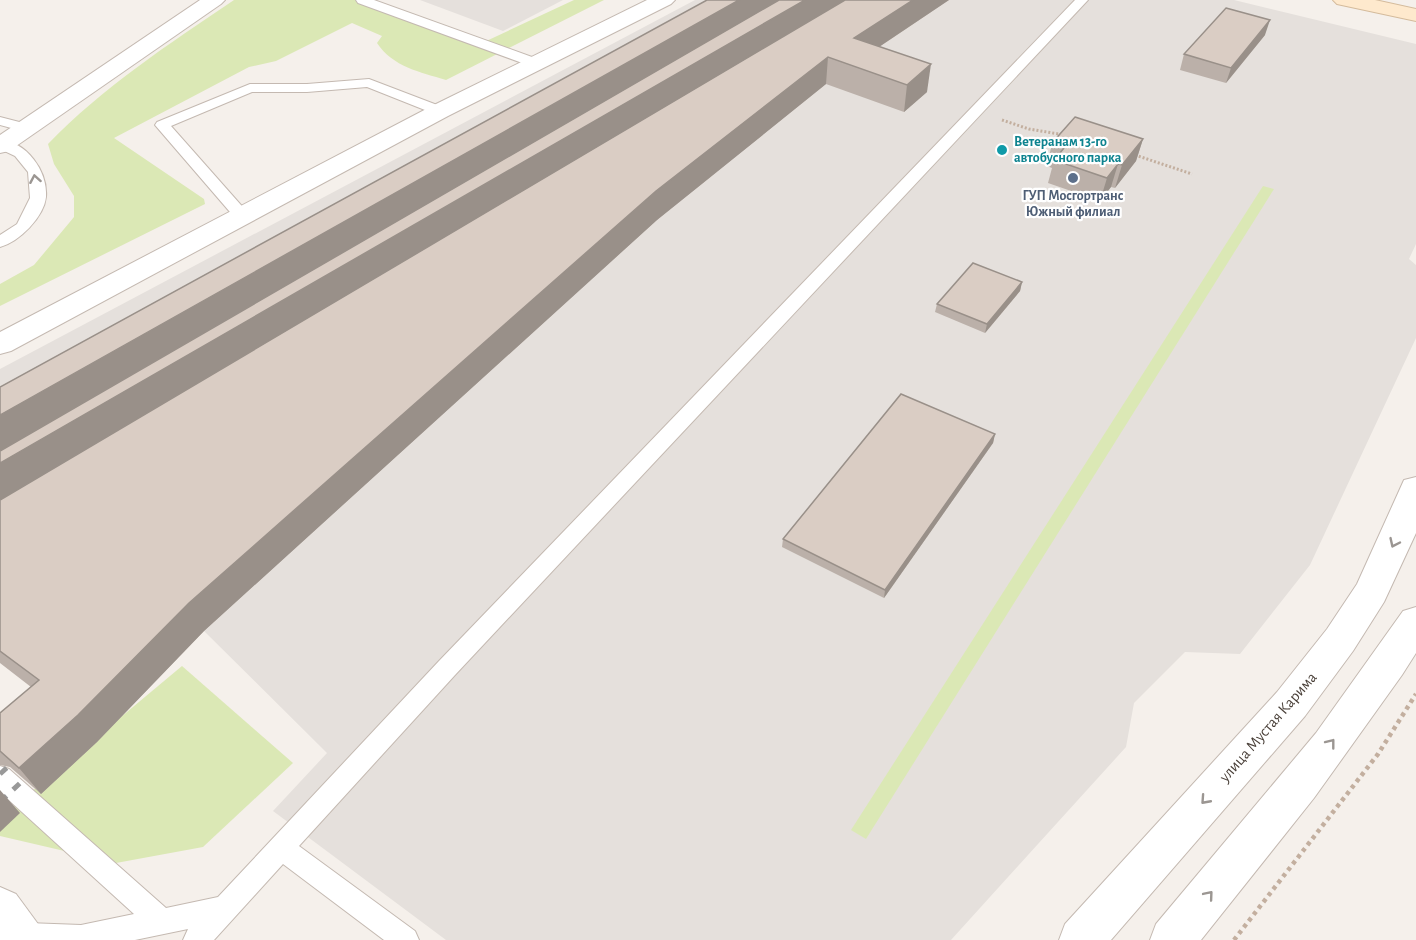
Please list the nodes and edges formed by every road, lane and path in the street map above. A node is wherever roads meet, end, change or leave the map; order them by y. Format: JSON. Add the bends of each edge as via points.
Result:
{"nodes":[{"id":1,"x":214,"y":0,"type":"edge"},
{"id":2,"x":362,"y":0,"type":"edge"},
{"id":3,"x":664,"y":0,"type":"edge"},
{"id":4,"x":1082,"y":0,"type":"edge"},
{"id":5,"x":1344,"y":0,"type":"edge"},
{"id":6,"x":1395,"y":0,"type":"edge"},
{"id":7,"x":1416,"y":4,"type":"edge"},
{"id":8,"x":1416,"y":15,"type":"edge"},
{"id":9,"x":538,"y":64,"type":"junction"},
{"id":10,"x":440,"y":111,"type":"junction"},
{"id":11,"x":1001,"y":119,"type":"dead end"},
{"id":12,"x":0,"y":121,"type":"edge"},
{"id":13,"x":26,"y":128,"type":"junction"},
{"id":14,"x":1074,"y":137,"type":"edge"},
{"id":15,"x":1,"y":145,"type":"edge"},
{"id":16,"x":1128,"y":153,"type":"edge"},
{"id":17,"x":1192,"y":174,"type":"dead end"},
{"id":18,"x":242,"y":216,"type":"junction"},
{"id":19,"x":0,"y":242,"type":"edge"},
{"id":20,"x":0,"y":344,"type":"edge"},
{"id":21,"x":1416,"y":489,"type":"edge"},
{"id":22,"x":1416,"y":622,"type":"edge"},
{"id":23,"x":1416,"y":694,"type":"edge"},
{"id":24,"x":0,"y":777,"type":"edge"},
{"id":25,"x":282,"y":848,"type":"junction"},
{"id":26,"x":223,"y":909,"type":"junction"},
{"id":27,"x":160,"y":920,"type":"junction"},
{"id":28,"x":11,"y":931,"type":"edge"},
{"id":29,"x":395,"y":937,"type":"edge"},
{"id":30,"x":196,"y":940,"type":"edge"},
{"id":31,"x":1081,"y":940,"type":"edge"},
{"id":32,"x":1172,"y":940,"type":"edge"},
{"id":33,"x":1234,"y":940,"type":"edge"}],
"edges":[{"from":1,"to":13,"type":"street"},
{"from":2,"to":9,"type":"lane"},
{"from":3,"to":9,"type":"street"},
{"from":4,"to":25,"type":"lane","via":[[447,668]]},
{"from":5,"to":8,"type":"main road"},
{"from":6,"to":7,"type":"main road"},
{"from":9,"to":10,"type":"street"},
{"from":10,"to":18,"type":"street"},
{"from":10,"to":18,"type":"lane","via":[[369,83],[250,88],[162,125]]},
{"from":11,"to":14,"type":"path","via":[[1029,129]]},
{"from":12,"to":13,"type":"lane"},
{"from":13,"to":15,"type":"street"},
{"from":19,"to":15,"type":"lane","one_way":true,"via":[[23,227],[38,198],[35,172],[20,153]]},
{"from":16,"to":17,"type":"path"},
{"from":18,"to":20,"type":"street"},
{"from":21,"to":31,"type":"street","name":"улица Мустая Карима","one_way":true,"via":[[1371,592],[1340,640],[1291,704]]},
{"from":32,"to":22,"type":"street","one_way":true,"via":[[1330,744]]},
{"from":23,"to":33,"type":"path","via":[[1378,754]]},
{"from":24,"to":27,"type":"lane"},
{"from":25,"to":26,"type":"lane"},
{"from":25,"to":29,"type":"lane"},
{"from":26,"to":27,"type":"lane"},
{"from":26,"to":30,"type":"lane"},
{"from":27,"to":28,"type":"lane","via":[[81,938]]}]}
